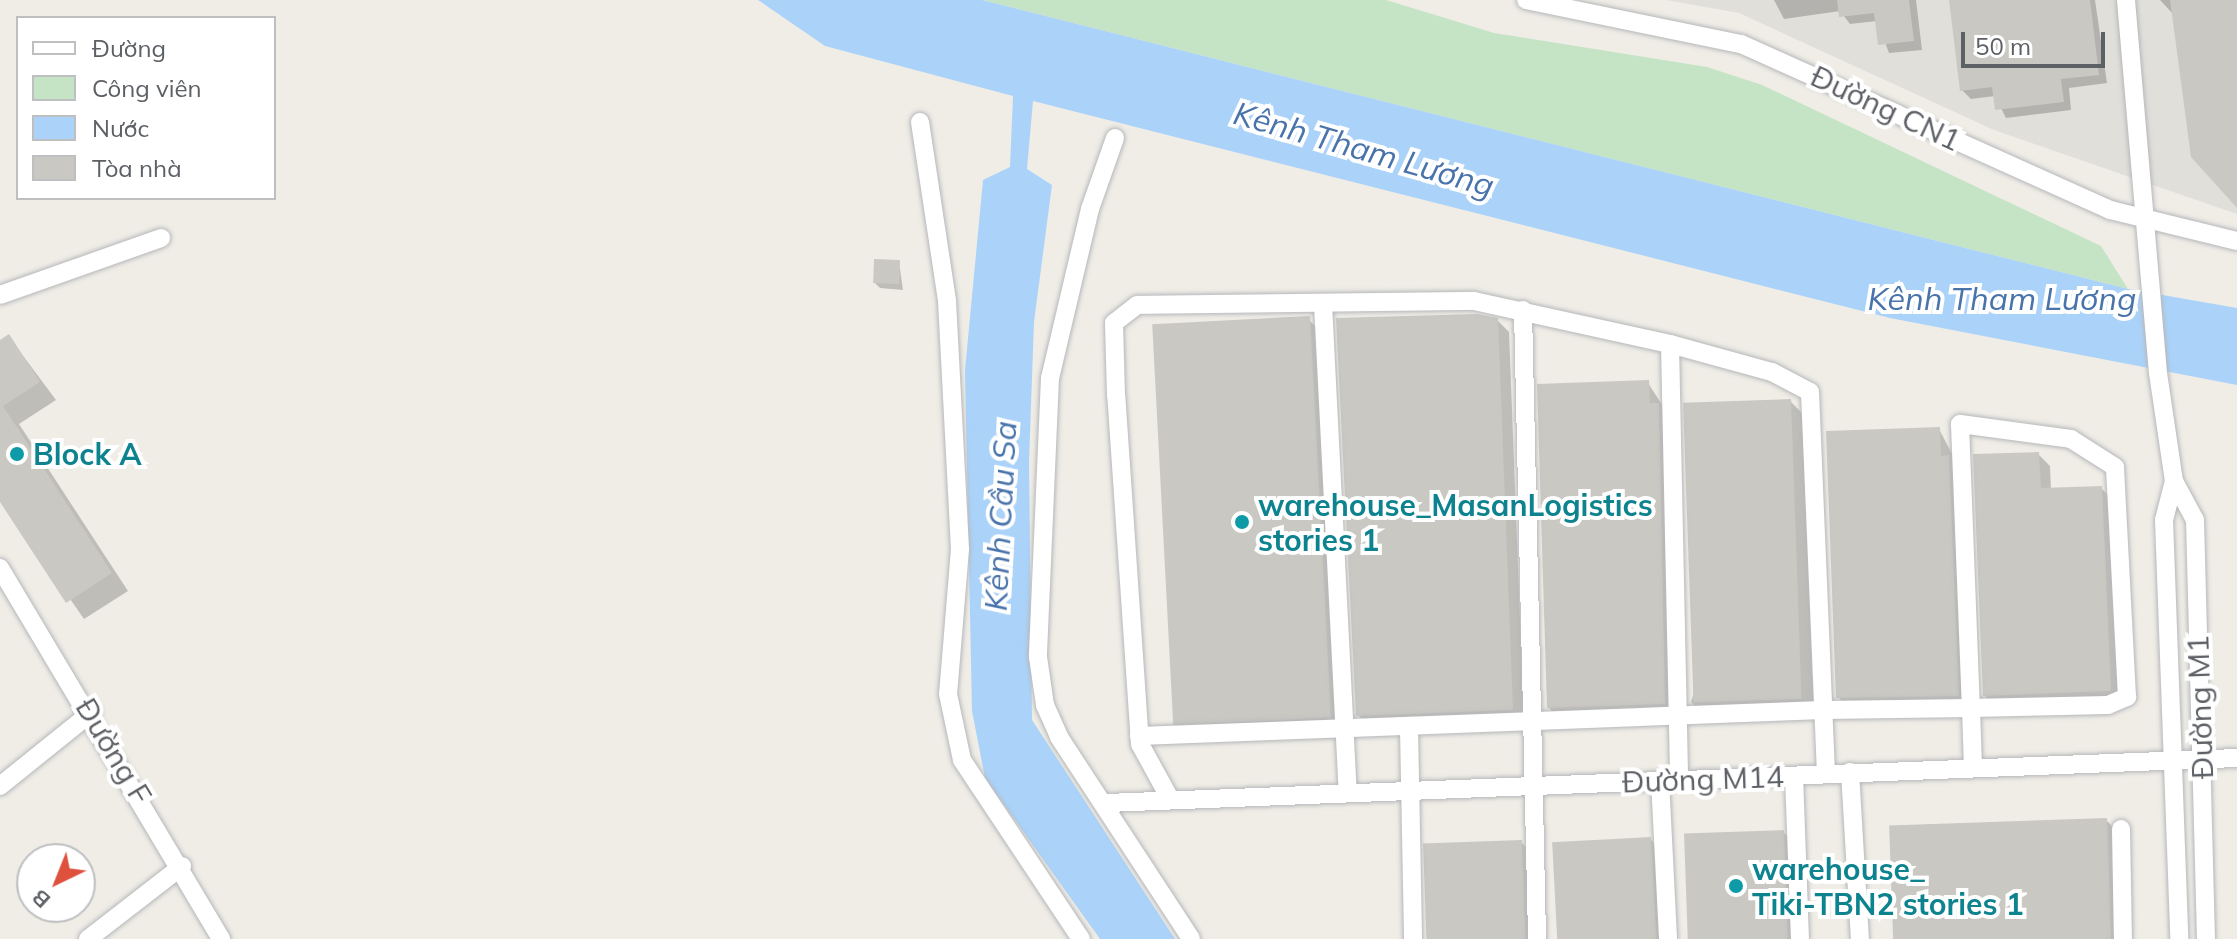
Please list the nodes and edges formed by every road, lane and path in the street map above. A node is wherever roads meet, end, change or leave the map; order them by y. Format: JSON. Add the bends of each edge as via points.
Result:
{"nodes":[{"id":1,"x":1526,"y":0,"type":"edge"},
{"id":2,"x":2126,"y":0,"type":"edge"},
{"id":3,"x":920,"y":122,"type":"dead end"},
{"id":4,"x":1115,"y":138,"type":"dead end"},
{"id":5,"x":2150,"y":224,"type":"junction"},
{"id":6,"x":161,"y":238,"type":"dead end"},
{"id":7,"x":2237,"y":241,"type":"edge"},
{"id":8,"x":0,"y":295,"type":"edge"},
{"id":9,"x":1323,"y":304,"type":"junction"},
{"id":10,"x":1523,"y":310,"type":"junction"},
{"id":11,"x":1670,"y":344,"type":"junction"},
{"id":12,"x":2174,"y":481,"type":"junction"},
{"id":13,"x":0,"y":568,"type":"edge"},
{"id":14,"x":1971,"y":708,"type":"junction"},
{"id":15,"x":1823,"y":710,"type":"junction"},
{"id":16,"x":92,"y":712,"type":"junction"},
{"id":17,"x":1679,"y":720,"type":"junction"},
{"id":18,"x":1530,"y":722,"type":"junction"},
{"id":19,"x":1409,"y":728,"type":"junction"},
{"id":20,"x":1345,"y":731,"type":"junction"},
{"id":21,"x":1139,"y":736,"type":"junction"},
{"id":22,"x":2237,"y":758,"type":"edge"},
{"id":23,"x":2201,"y":760,"type":"junction"},
{"id":24,"x":2173,"y":761,"type":"junction"},
{"id":25,"x":1973,"y":768,"type":"junction"},
{"id":26,"x":1850,"y":772,"type":"junction"},
{"id":27,"x":1826,"y":773,"type":"junction"},
{"id":28,"x":1794,"y":776,"type":"junction"},
{"id":29,"x":1670,"y":780,"type":"junction"},
{"id":30,"x":1531,"y":785,"type":"junction"},
{"id":31,"x":0,"y":786,"type":"edge"},
{"id":32,"x":1409,"y":789,"type":"junction"},
{"id":33,"x":1348,"y":791,"type":"junction"},
{"id":34,"x":1169,"y":797,"type":"junction"},
{"id":35,"x":1107,"y":803,"type":"junction"},
{"id":36,"x":2121,"y":829,"type":"dead end"},
{"id":37,"x":182,"y":866,"type":"junction"},
{"id":38,"x":88,"y":939,"type":"edge"},
{"id":39,"x":221,"y":939,"type":"edge"},
{"id":40,"x":1081,"y":939,"type":"edge"},
{"id":41,"x":1191,"y":939,"type":"edge"},
{"id":42,"x":1413,"y":939,"type":"edge"},
{"id":43,"x":1537,"y":939,"type":"edge"},
{"id":44,"x":1668,"y":939,"type":"edge"},
{"id":45,"x":1800,"y":939,"type":"edge"},
{"id":46,"x":1860,"y":939,"type":"edge"},
{"id":47,"x":2123,"y":939,"type":"edge"},
{"id":48,"x":2179,"y":939,"type":"edge"},
{"id":49,"x":2206,"y":939,"type":"edge"}],
"edges":[{"from":1,"to":5,"type":"street","name":"Đường CN1","via":[[1741,44]]},
{"from":2,"to":5,"type":"street","name":"Đường M1"},
{"from":3,"to":40,"type":"street","via":[[947,301],[960,549],[948,694],[962,760]]},
{"from":4,"to":35,"type":"street","via":[[1090,209],[1050,378],[1038,657],[1045,705],[1059,737]]},
{"from":5,"to":7,"type":"street","name":"Đường CN1"},
{"from":5,"to":12,"type":"street","name":"Đường M1","via":[[2148,285]]},
{"from":6,"to":8,"type":"street"},
{"from":9,"to":10,"type":"street","via":[[1474,301]]},
{"from":9,"to":20,"type":"street"},
{"from":9,"to":21,"type":"street","via":[[1137,305],[1114,323]]},
{"from":10,"to":11,"type":"street"},
{"from":10,"to":18,"type":"street"},
{"from":11,"to":15,"type":"street","via":[[1772,372],[1810,392]]},
{"from":11,"to":17,"type":"street"},
{"from":12,"to":23,"type":"street","name":"Đường M1","via":[[2195,520]]},
{"from":12,"to":24,"type":"street","name":"Đường M1","via":[[2164,520]]},
{"from":13,"to":16,"type":"street","name":"Đường F"},
{"from":14,"to":14,"type":"street","via":[[1960,424],[2071,439],[2115,467],[2127,697],[2108,705]]},
{"from":14,"to":15,"type":"street"},
{"from":14,"to":25,"type":"street"},
{"from":15,"to":17,"type":"street"},
{"from":15,"to":27,"type":"street"},
{"from":16,"to":31,"type":"street"},
{"from":16,"to":37,"type":"street","name":"Đường F"},
{"from":17,"to":18,"type":"street"},
{"from":17,"to":29,"type":"street"},
{"from":18,"to":19,"type":"street"},
{"from":18,"to":30,"type":"street"},
{"from":19,"to":20,"type":"street"},
{"from":19,"to":32,"type":"street"},
{"from":20,"to":21,"type":"street"},
{"from":20,"to":33,"type":"street"},
{"from":21,"to":34,"type":"street"},
{"from":22,"to":23,"type":"street","name":"Đường M14"},
{"from":23,"to":24,"type":"street","name":"Đường M14"},
{"from":23,"to":49,"type":"street","name":"Đường M1"},
{"from":24,"to":25,"type":"street","name":"Đường M14"},
{"from":24,"to":48,"type":"street","name":"Đường M1"},
{"from":25,"to":26,"type":"street","name":"Đường M14"},
{"from":26,"to":27,"type":"street","name":"Đường M14"},
{"from":26,"to":46,"type":"street"},
{"from":27,"to":28,"type":"street","name":"Đường M14"},
{"from":28,"to":29,"type":"street","name":"Đường M14"},
{"from":28,"to":45,"type":"street"},
{"from":29,"to":30,"type":"street","name":"Đường M14"},
{"from":29,"to":44,"type":"street"},
{"from":30,"to":32,"type":"street","name":"Đường M14"},
{"from":30,"to":43,"type":"street"},
{"from":32,"to":33,"type":"street","name":"Đường M14"},
{"from":32,"to":42,"type":"street"},
{"from":33,"to":34,"type":"street","name":"Đường M14"},
{"from":34,"to":35,"type":"street","name":"Đường M14"},
{"from":35,"to":41,"type":"street"},
{"from":36,"to":47,"type":"street"},
{"from":37,"to":38,"type":"street"},
{"from":37,"to":39,"type":"street","name":"Đường F"}]}
